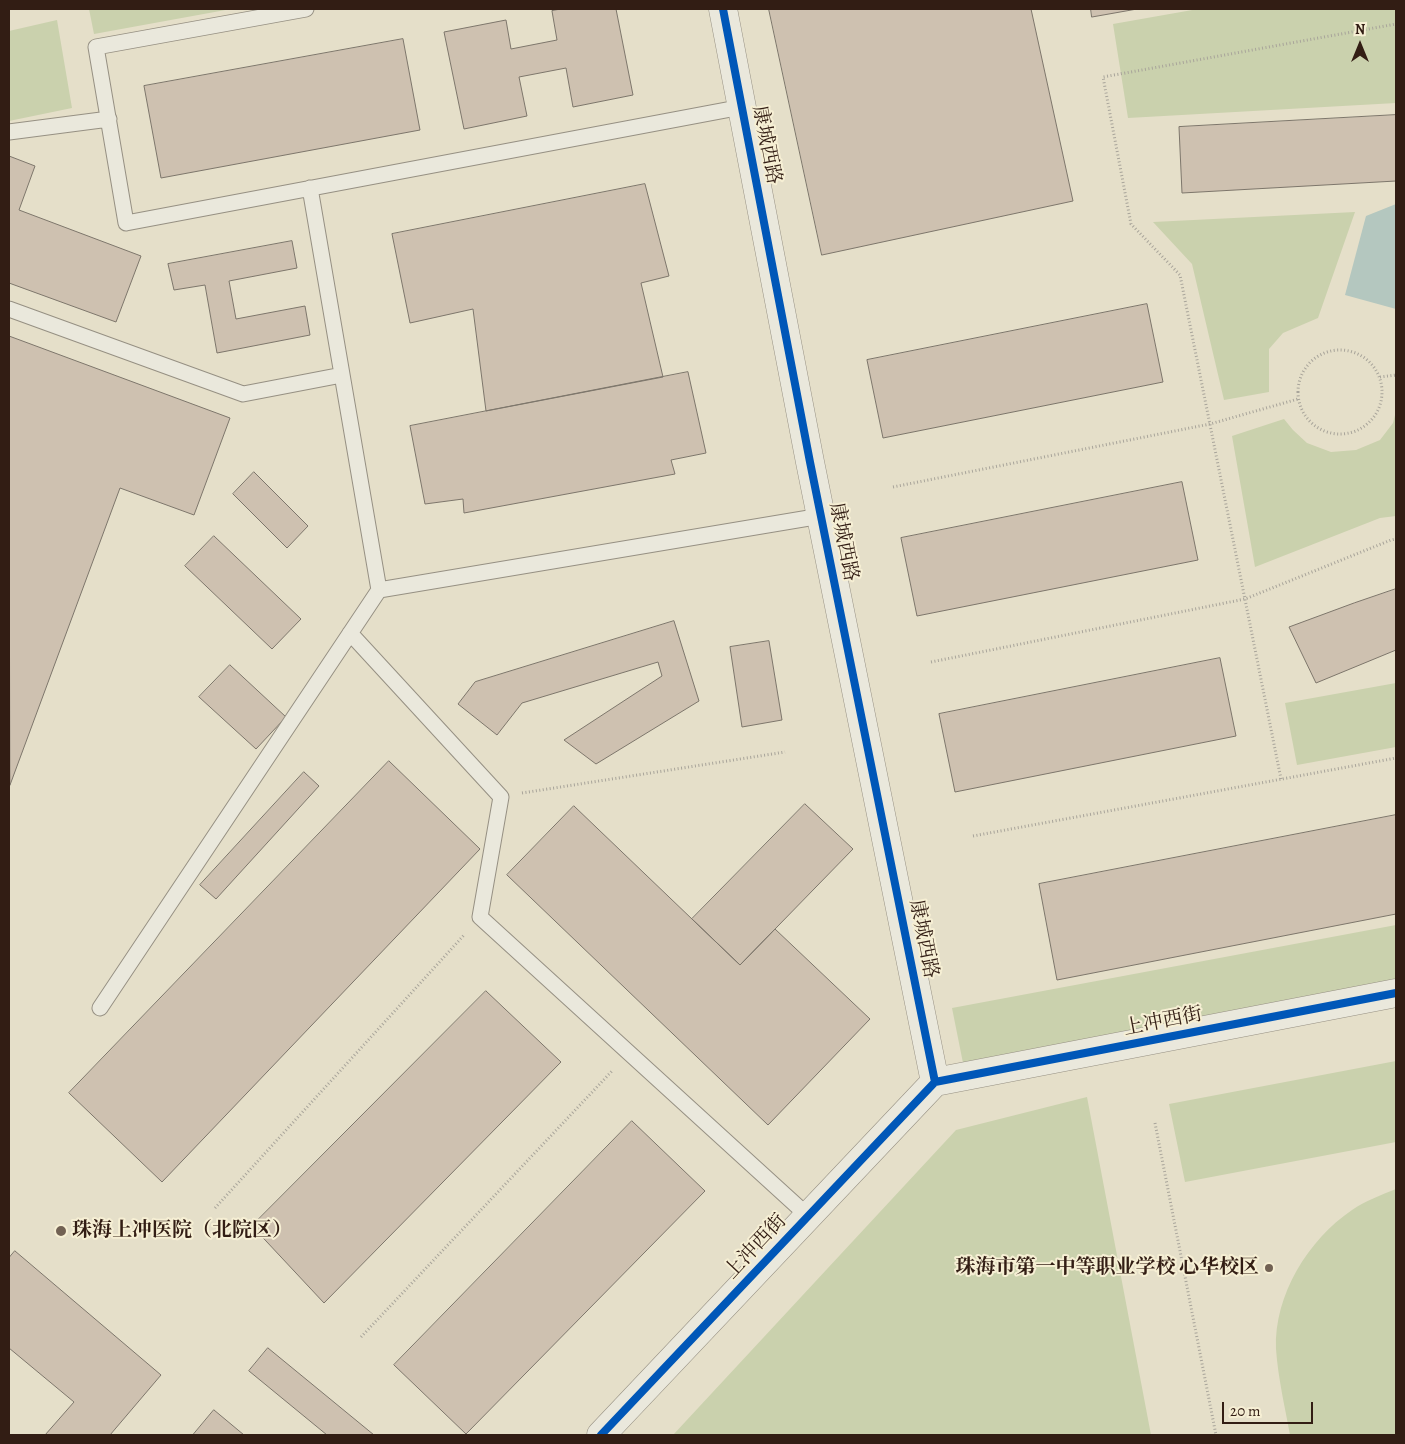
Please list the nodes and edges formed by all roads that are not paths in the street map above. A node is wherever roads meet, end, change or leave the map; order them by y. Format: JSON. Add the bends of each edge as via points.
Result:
{"nodes":[{"id":1,"x":306,"y":9,"type":"edge"},
{"id":2,"x":723,"y":9,"type":"edge"},
{"id":3,"x":742,"y":107,"type":"junction"},
{"id":4,"x":109,"y":119,"type":"junction"},
{"id":5,"x":9,"y":132,"type":"edge"},
{"id":6,"x":310,"y":188,"type":"junction"},
{"id":7,"x":9,"y":309,"type":"edge"},
{"id":8,"x":342,"y":375,"type":"junction"},
{"id":9,"x":821,"y":516,"type":"junction"},
{"id":10,"x":378,"y":590,"type":"junction"},
{"id":11,"x":350,"y":633,"type":"junction"},
{"id":12,"x":1396,"y":994,"type":"edge"},
{"id":13,"x":100,"y":1008,"type":"dead end"},
{"id":14,"x":935,"y":1082,"type":"junction"},
{"id":15,"x":808,"y":1216,"type":"junction"},
{"id":16,"x":602,"y":1435,"type":"edge"}],
"edges":[{"from":1,"to":4,"type":"lane","via":[[96,47]]},
{"from":2,"to":3,"type":"street","name":"康城西路"},
{"from":3,"to":6,"type":"lane"},
{"from":3,"to":9,"type":"street","name":"康城西路"},
{"from":4,"to":5,"type":"lane"},
{"from":4,"to":6,"type":"lane","via":[[126,223]]},
{"from":6,"to":8,"type":"lane"},
{"from":7,"to":8,"type":"lane","via":[[243,394]]},
{"from":8,"to":10,"type":"lane"},
{"from":9,"to":10,"type":"lane"},
{"from":9,"to":14,"type":"street","name":"康城西路"},
{"from":10,"to":11,"type":"lane"},
{"from":11,"to":13,"type":"lane"},
{"from":11,"to":15,"type":"lane","via":[[501,796],[480,917]]},
{"from":12,"to":14,"type":"street","name":"上冲西街"},
{"from":14,"to":15,"type":"street","name":"上沖西街"},
{"from":15,"to":16,"type":"street","name":"上沖西街"}]}
